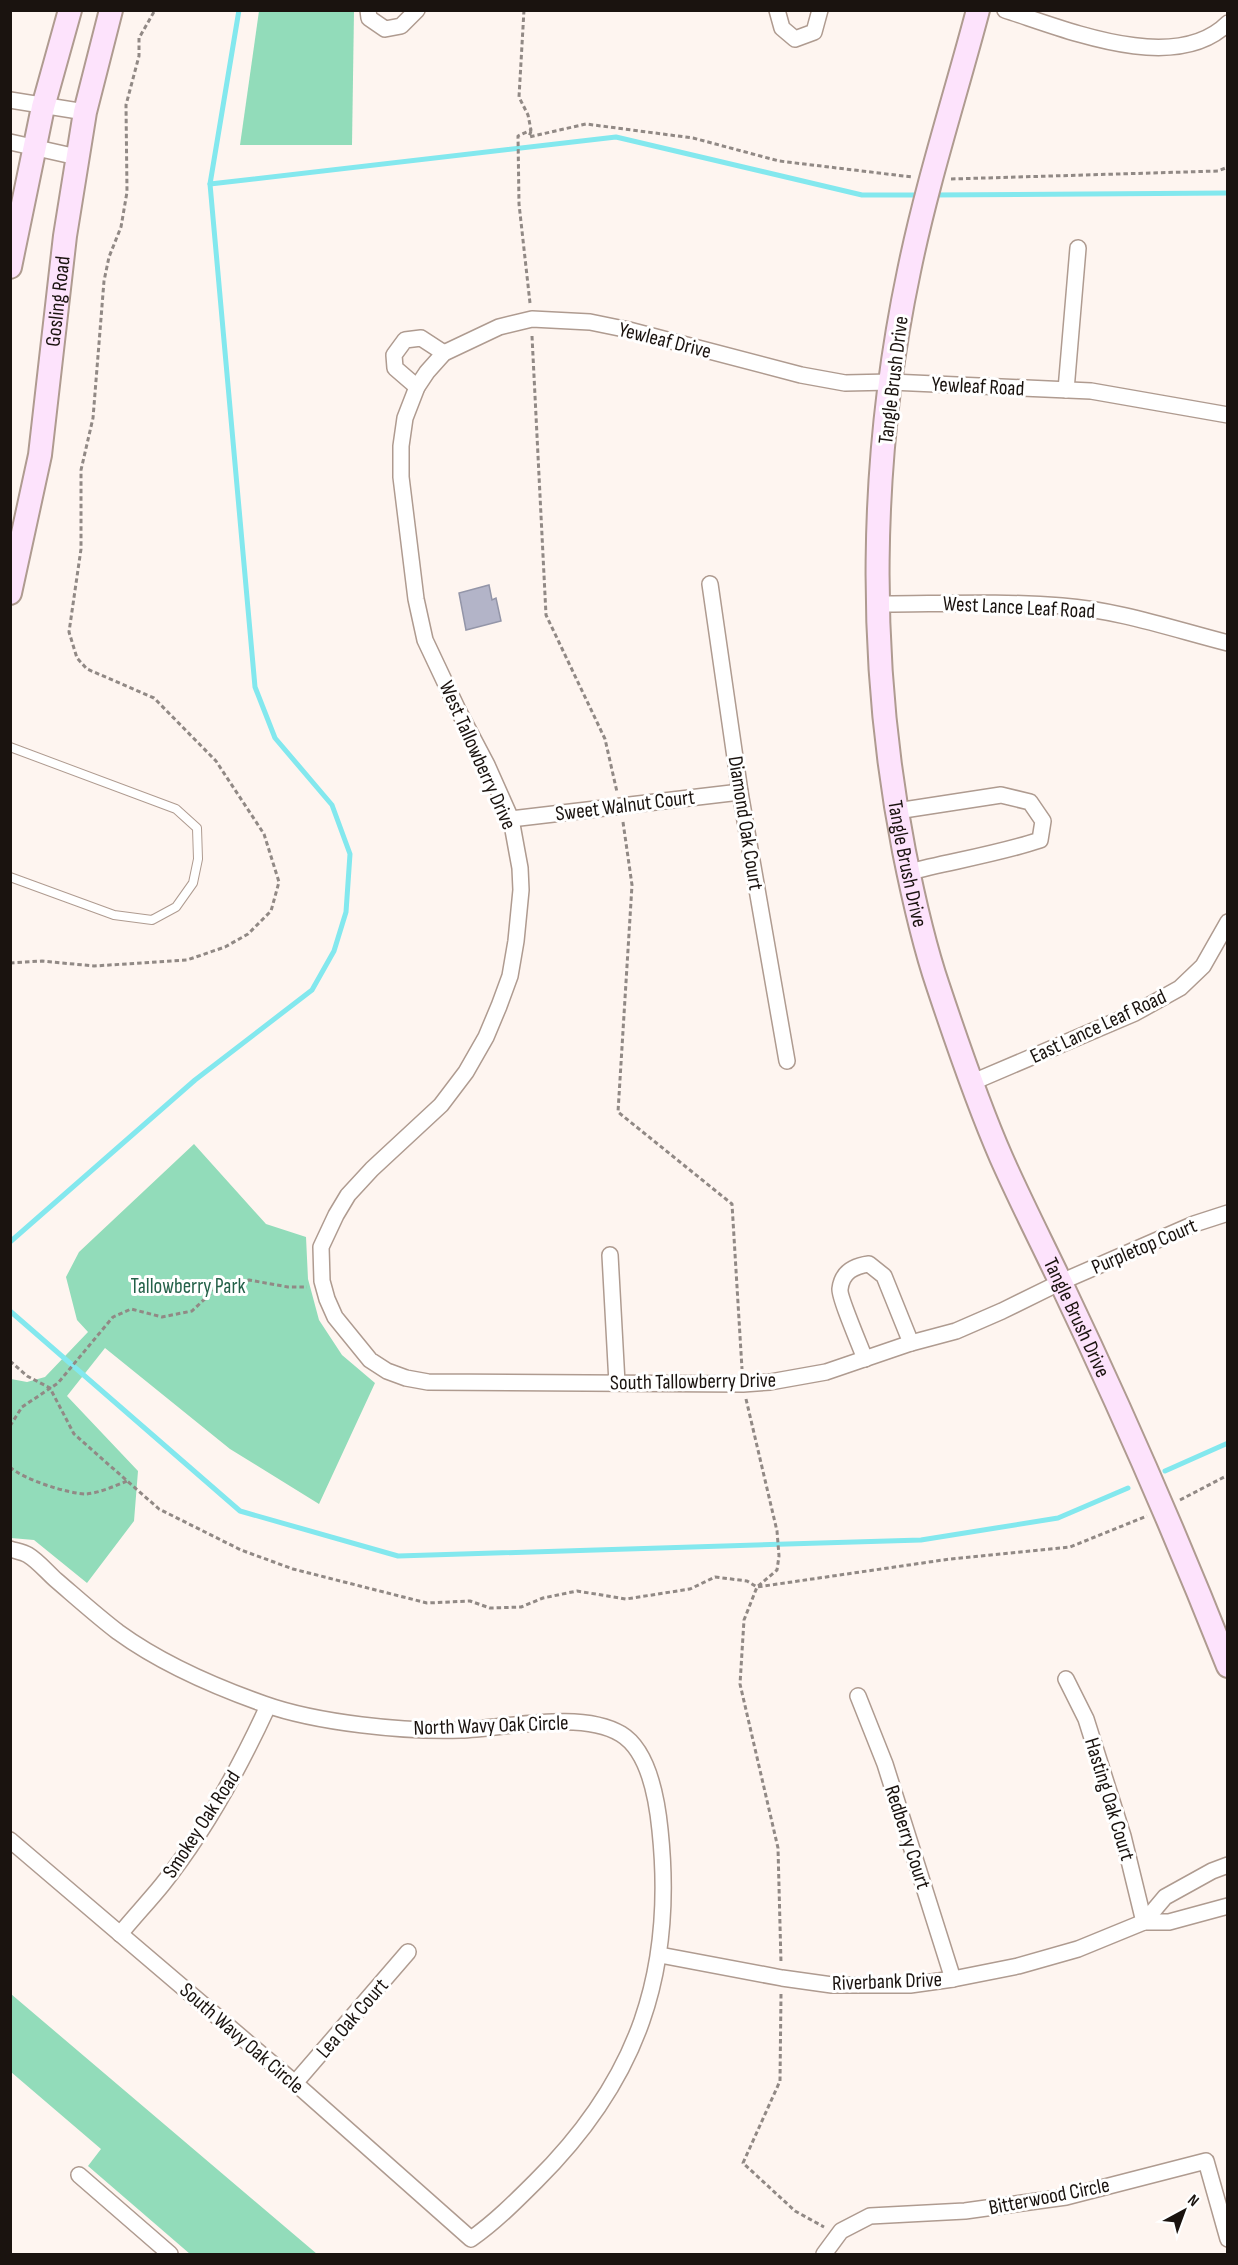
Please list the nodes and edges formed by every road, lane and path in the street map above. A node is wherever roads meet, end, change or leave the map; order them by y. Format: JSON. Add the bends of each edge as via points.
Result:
{"nodes":[{"id":1,"x":70,"y":10,"type":"edge"},
{"id":2,"x":111,"y":10,"type":"edge"},
{"id":3,"x":155,"y":10,"type":"edge"},
{"id":4,"x":368,"y":10,"type":"edge"},
{"id":5,"x":417,"y":10,"type":"edge"},
{"id":6,"x":524,"y":10,"type":"edge"},
{"id":7,"x":777,"y":10,"type":"edge"},
{"id":8,"x":820,"y":10,"type":"edge"},
{"id":9,"x":978,"y":10,"type":"edge"},
{"id":10,"x":1005,"y":10,"type":"edge"},
{"id":11,"x":1227,"y":23,"type":"edge"},
{"id":12,"x":10,"y":100,"type":"edge"},
{"id":13,"x":43,"y":107,"type":"junction"},
{"id":14,"x":85,"y":112,"type":"junction"},
{"id":15,"x":531,"y":129,"type":"junction"},
{"id":16,"x":10,"y":142,"type":"edge"},
{"id":17,"x":36,"y":147,"type":"junction"},
{"id":18,"x":77,"y":156,"type":"junction"},
{"id":19,"x":1227,"y":167,"type":"edge"},
{"id":20,"x":927,"y":192,"type":"junction"},
{"id":21,"x":1078,"y":248,"type":"dead end"},
{"id":22,"x":10,"y":267,"type":"edge"},
{"id":23,"x":532,"y":319,"type":"junction"},
{"id":24,"x":444,"y":353,"type":"junction"},
{"id":25,"x":427,"y":372,"type":"joint"},
{"id":26,"x":891,"y":382,"type":"junction"},
{"id":27,"x":417,"y":387,"type":"junction"},
{"id":28,"x":1066,"y":390,"type":"junction"},
{"id":29,"x":1227,"y":415,"type":"edge"},
{"id":30,"x":710,"y":584,"type":"dead end"},
{"id":31,"x":10,"y":593,"type":"edge"},
{"id":32,"x":878,"y":604,"type":"junction"},
{"id":33,"x":1227,"y":643,"type":"edge"},
{"id":34,"x":10,"y":747,"type":"edge"},
{"id":35,"x":740,"y":792,"type":"junction"},
{"id":36,"x":620,"y":806,"type":"junction"},
{"id":37,"x":897,"y":811,"type":"junction"},
{"id":38,"x":511,"y":819,"type":"junction"},
{"id":39,"x":909,"y":872,"type":"junction"},
{"id":40,"x":10,"y":877,"type":"edge"},
{"id":41,"x":1227,"y":922,"type":"edge"},
{"id":42,"x":10,"y":963,"type":"edge"},
{"id":43,"x":787,"y":1061,"type":"dead end"},
{"id":44,"x":973,"y":1082,"type":"junction"},
{"id":45,"x":1227,"y":1213,"type":"edge"},
{"id":46,"x":610,"y":1255,"type":"dead end"},
{"id":47,"x":1061,"y":1282,"type":"junction"},
{"id":48,"x":324,"y":1287,"type":"junction"},
{"id":49,"x":911,"y":1343,"type":"junction"},
{"id":50,"x":865,"y":1359,"type":"junction"},
{"id":51,"x":10,"y":1361,"type":"edge"},
{"id":52,"x":416,"y":1380,"type":"joint"},
{"id":53,"x":617,"y":1383,"type":"junction"},
{"id":54,"x":743,"y":1384,"type":"junction"},
{"id":55,"x":50,"y":1388,"type":"junction"},
{"id":56,"x":10,"y":1426,"type":"edge"},
{"id":57,"x":10,"y":1467,"type":"edge"},
{"id":58,"x":1227,"y":1475,"type":"edge"},
{"id":59,"x":127,"y":1481,"type":"junction"},
{"id":60,"x":1163,"y":1509,"type":"junction"},
{"id":61,"x":10,"y":1549,"type":"edge"},
{"id":62,"x":757,"y":1587,"type":"junction"},
{"id":63,"x":1227,"y":1666,"type":"edge"},
{"id":64,"x":1066,"y":1679,"type":"dead end"},
{"id":65,"x":858,"y":1696,"type":"dead end"},
{"id":66,"x":268,"y":1706,"type":"junction"},
{"id":67,"x":10,"y":1840,"type":"edge"},
{"id":68,"x":1227,"y":1865,"type":"edge"},
{"id":69,"x":1227,"y":1906,"type":"edge"},
{"id":70,"x":1144,"y":1922,"type":"junction"},
{"id":71,"x":120,"y":1934,"type":"junction"},
{"id":72,"x":408,"y":1952,"type":"dead end"},
{"id":73,"x":660,"y":1955,"type":"junction"},
{"id":74,"x":782,"y":1978,"type":"junction"},
{"id":75,"x":953,"y":1979,"type":"junction"},
{"id":76,"x":295,"y":2083,"type":"junction"},
{"id":77,"x":80,"y":2175,"type":"dead end"},
{"id":78,"x":841,"y":2231,"type":"junction"},
{"id":79,"x":1227,"y":2239,"type":"edge"},
{"id":80,"x":170,"y":2254,"type":"edge"},
{"id":81,"x":824,"y":2254,"type":"edge"}],
"edges":[{"from":1,"to":13,"type":"street"},
{"from":2,"to":14,"type":"street","name":"Gosling Road"},
{"from":3,"to":42,"type":"path","via":[[139,38],[139,57],[126,105],[127,192],[122,227],[104,281],[93,418],[81,470],[81,549],[69,632],[77,658],[87,669],[154,698],[216,761],[264,834],[279,882],[271,911],[248,934],[187,960],[94,966],[42,961]]},
{"from":4,"to":5,"type":"street","via":[[369,18],[385,29],[401,26]]},
{"from":6,"to":15,"type":"path","via":[[519,97]]},
{"from":7,"to":8,"type":"street","via":[[782,28],[795,39],[814,32]]},
{"from":9,"to":20,"type":"street","name":"Tangle Brush Drive"},
{"from":10,"to":11,"type":"street","via":[[1130,46],[1188,46]]},
{"from":12,"to":13,"type":"street"},
{"from":13,"to":14,"type":"street"},
{"from":13,"to":17,"type":"street"},
{"from":14,"to":18,"type":"street","name":"Gosling Road"},
{"from":15,"to":20,"type":"path","via":[[529,137],[586,124],[693,138],[779,160],[870,170]]},
{"from":15,"to":23,"type":"path","via":[[518,136],[519,204]]},
{"from":16,"to":17,"type":"street"},
{"from":17,"to":18,"type":"street"},
{"from":17,"to":22,"type":"street"},
{"from":18,"to":31,"type":"street","name":"Gosling Road","via":[[40,455]]},
{"from":19,"to":20,"type":"path","via":[[1218,171],[1137,172]]},
{"from":20,"to":26,"type":"street","name":"Tangle Brush Drive","via":[[908,273]]},
{"from":21,"to":28,"type":"street"},
{"from":23,"to":24,"type":"street","name":"Yewleaf Drive","via":[[499,327]]},
{"from":23,"to":26,"type":"street","name":"Yewleaf Drive","via":[[600,324],[845,383]]},
{"from":23,"to":36,"type":"path","via":[[546,615],[605,739]]},
{"from":24,"to":25,"type":"street","name":"Yewleaf Drive"},
{"from":24,"to":27,"type":"street","via":[[421,338],[405,340],[394,355],[395,368]]},
{"from":25,"to":27,"type":"street","name":"West Tallowberry Drive"},
{"from":26,"to":28,"type":"street","name":"Yewleaf Road"},
{"from":26,"to":32,"type":"street","name":"Tangle Brush Drive","via":[[879,532]]},
{"from":27,"to":38,"type":"street","name":"West Tallowberry Drive","via":[[400,446],[416,598],[425,639]]},
{"from":28,"to":29,"type":"street","name":"Yewleaf Road"},
{"from":30,"to":35,"type":"street","name":"Diamond Oak Court"},
{"from":32,"to":33,"type":"street","name":"West Lance Leaf Road","via":[[1063,606],[1137,619]]},
{"from":32,"to":37,"type":"street","name":"Tangle Brush Drive","via":[[883,712]]},
{"from":34,"to":40,"type":"lane","via":[[176,810],[197,828],[198,859],[193,883],[176,907],[152,920],[114,915]]},
{"from":35,"to":36,"type":"street","name":"Sweet Walnut Court"},
{"from":35,"to":43,"type":"street","name":"Diamond Oak Court"},
{"from":36,"to":38,"type":"street","name":"Sweet Walnut Court"},
{"from":36,"to":54,"type":"path","via":[[632,885],[618,1112],[732,1204]]},
{"from":37,"to":39,"type":"street","name":"Tangle Brush Drive"},
{"from":37,"to":39,"type":"street","via":[[1001,795],[1030,802],[1043,821],[1040,840]]},
{"from":38,"to":48,"type":"street","name":"West Tallowberry Drive","via":[[521,890],[510,976],[499,1006],[466,1072],[441,1105],[372,1169],[342,1205],[321,1247]]},
{"from":39,"to":44,"type":"street","name":"Tangle Brush Drive","via":[[936,982]]},
{"from":41,"to":44,"type":"street","name":"East Lance Leaf Road","via":[[1203,966],[1180,988],[1135,1012]]},
{"from":44,"to":47,"type":"street","name":"Tangle Brush Drive","via":[[1001,1157]]},
{"from":45,"to":47,"type":"street","name":"Purpletop Court"},
{"from":46,"to":53,"type":"street"},
{"from":47,"to":49,"type":"street","name":"South Tallowberry Drive","via":[[956,1331]]},
{"from":47,"to":60,"type":"street","name":"Tangle Brush Drive"},
{"from":48,"to":52,"type":"street","name":"West Tallowberry Drive","via":[[335,1317],[370,1360],[387,1371]]},
{"from":48,"to":55,"type":"path","via":[[288,1287],[249,1280],[228,1282],[192,1311],[162,1317],[131,1309],[113,1317]]},
{"from":49,"to":50,"type":"street","name":"South Tallowberry Drive"},
{"from":49,"to":50,"type":"street","via":[[884,1276],[868,1264],[855,1266],[845,1273],[840,1290]]},
{"from":50,"to":54,"type":"street","name":"South Tallowberry Drive","via":[[826,1372]]},
{"from":51,"to":55,"type":"path"},
{"from":52,"to":53,"type":"street","name":"South Tallowberry Drive"},
{"from":53,"to":54,"type":"street","name":"South Tallowberry Drive"},
{"from":54,"to":62,"type":"path","via":[[777,1531],[779,1556],[777,1570]]},
{"from":55,"to":56,"type":"path","via":[[22,1407]]},
{"from":55,"to":59,"type":"path","via":[[74,1434]]},
{"from":57,"to":59,"type":"path","via":[[48,1486],[86,1494]]},
{"from":58,"to":60,"type":"path"},
{"from":59,"to":62,"type":"path","via":[[159,1509],[241,1550],[303,1572],[427,1603],[470,1601],[490,1608],[521,1607],[577,1591],[626,1599],[690,1589],[715,1576],[747,1581]]},
{"from":60,"to":62,"type":"path","via":[[1070,1547],[950,1559]]},
{"from":60,"to":63,"type":"street","name":"Tangle Brush Drive"},
{"from":61,"to":66,"type":"street","name":"North Wavy Oak Circle","via":[[27,1554],[141,1648],[187,1673]]},
{"from":62,"to":74,"type":"path","via":[[744,1620],[740,1684],[778,1848]]},
{"from":64,"to":70,"type":"street","name":"Hasting Oak Court","via":[[1086,1719],[1123,1836]]},
{"from":65,"to":75,"type":"street","name":"Redberry Court","via":[[885,1764]]},
{"from":66,"to":71,"type":"street","name":"Smokey Oak Road","via":[[214,1811],[162,1885]]},
{"from":66,"to":73,"type":"street","name":"North Wavy Oak Circle","via":[[318,1718],[389,1727],[460,1730],[570,1722],[596,1724],[622,1734],[638,1750],[650,1776],[658,1811],[664,1906]]},
{"from":67,"to":71,"type":"street","name":"South Wavy Oak Circle"},
{"from":68,"to":70,"type":"street","name":"Riverbank Drive","via":[[1165,1897]]},
{"from":69,"to":70,"type":"street","name":"Riverbank Drive","via":[[1169,1922]]},
{"from":70,"to":75,"type":"street","name":"Riverbank Drive","via":[[1078,1949]]},
{"from":71,"to":76,"type":"street","name":"South Wavy Oak Circle"},
{"from":72,"to":76,"type":"street","name":"Lea Oak Court"},
{"from":73,"to":74,"type":"street","name":"Riverbank Drive"},
{"from":73,"to":76,"type":"street","name":"South Wavy Oak Circle","via":[[641,2027],[605,2098],[557,2160],[493,2223],[471,2239]]},
{"from":74,"to":75,"type":"street","name":"Riverbank Drive","via":[[870,1986]]},
{"from":74,"to":78,"type":"path","via":[[780,2081],[743,2163],[795,2211],[819,2226]]},
{"from":77,"to":80,"type":"street"},
{"from":78,"to":79,"type":"street","name":"Bitterwood Circle","via":[[870,2216],[965,2211],[1066,2197],[1206,2160]]},
{"from":78,"to":81,"type":"street","name":"Bitterwood Circle"}]}
